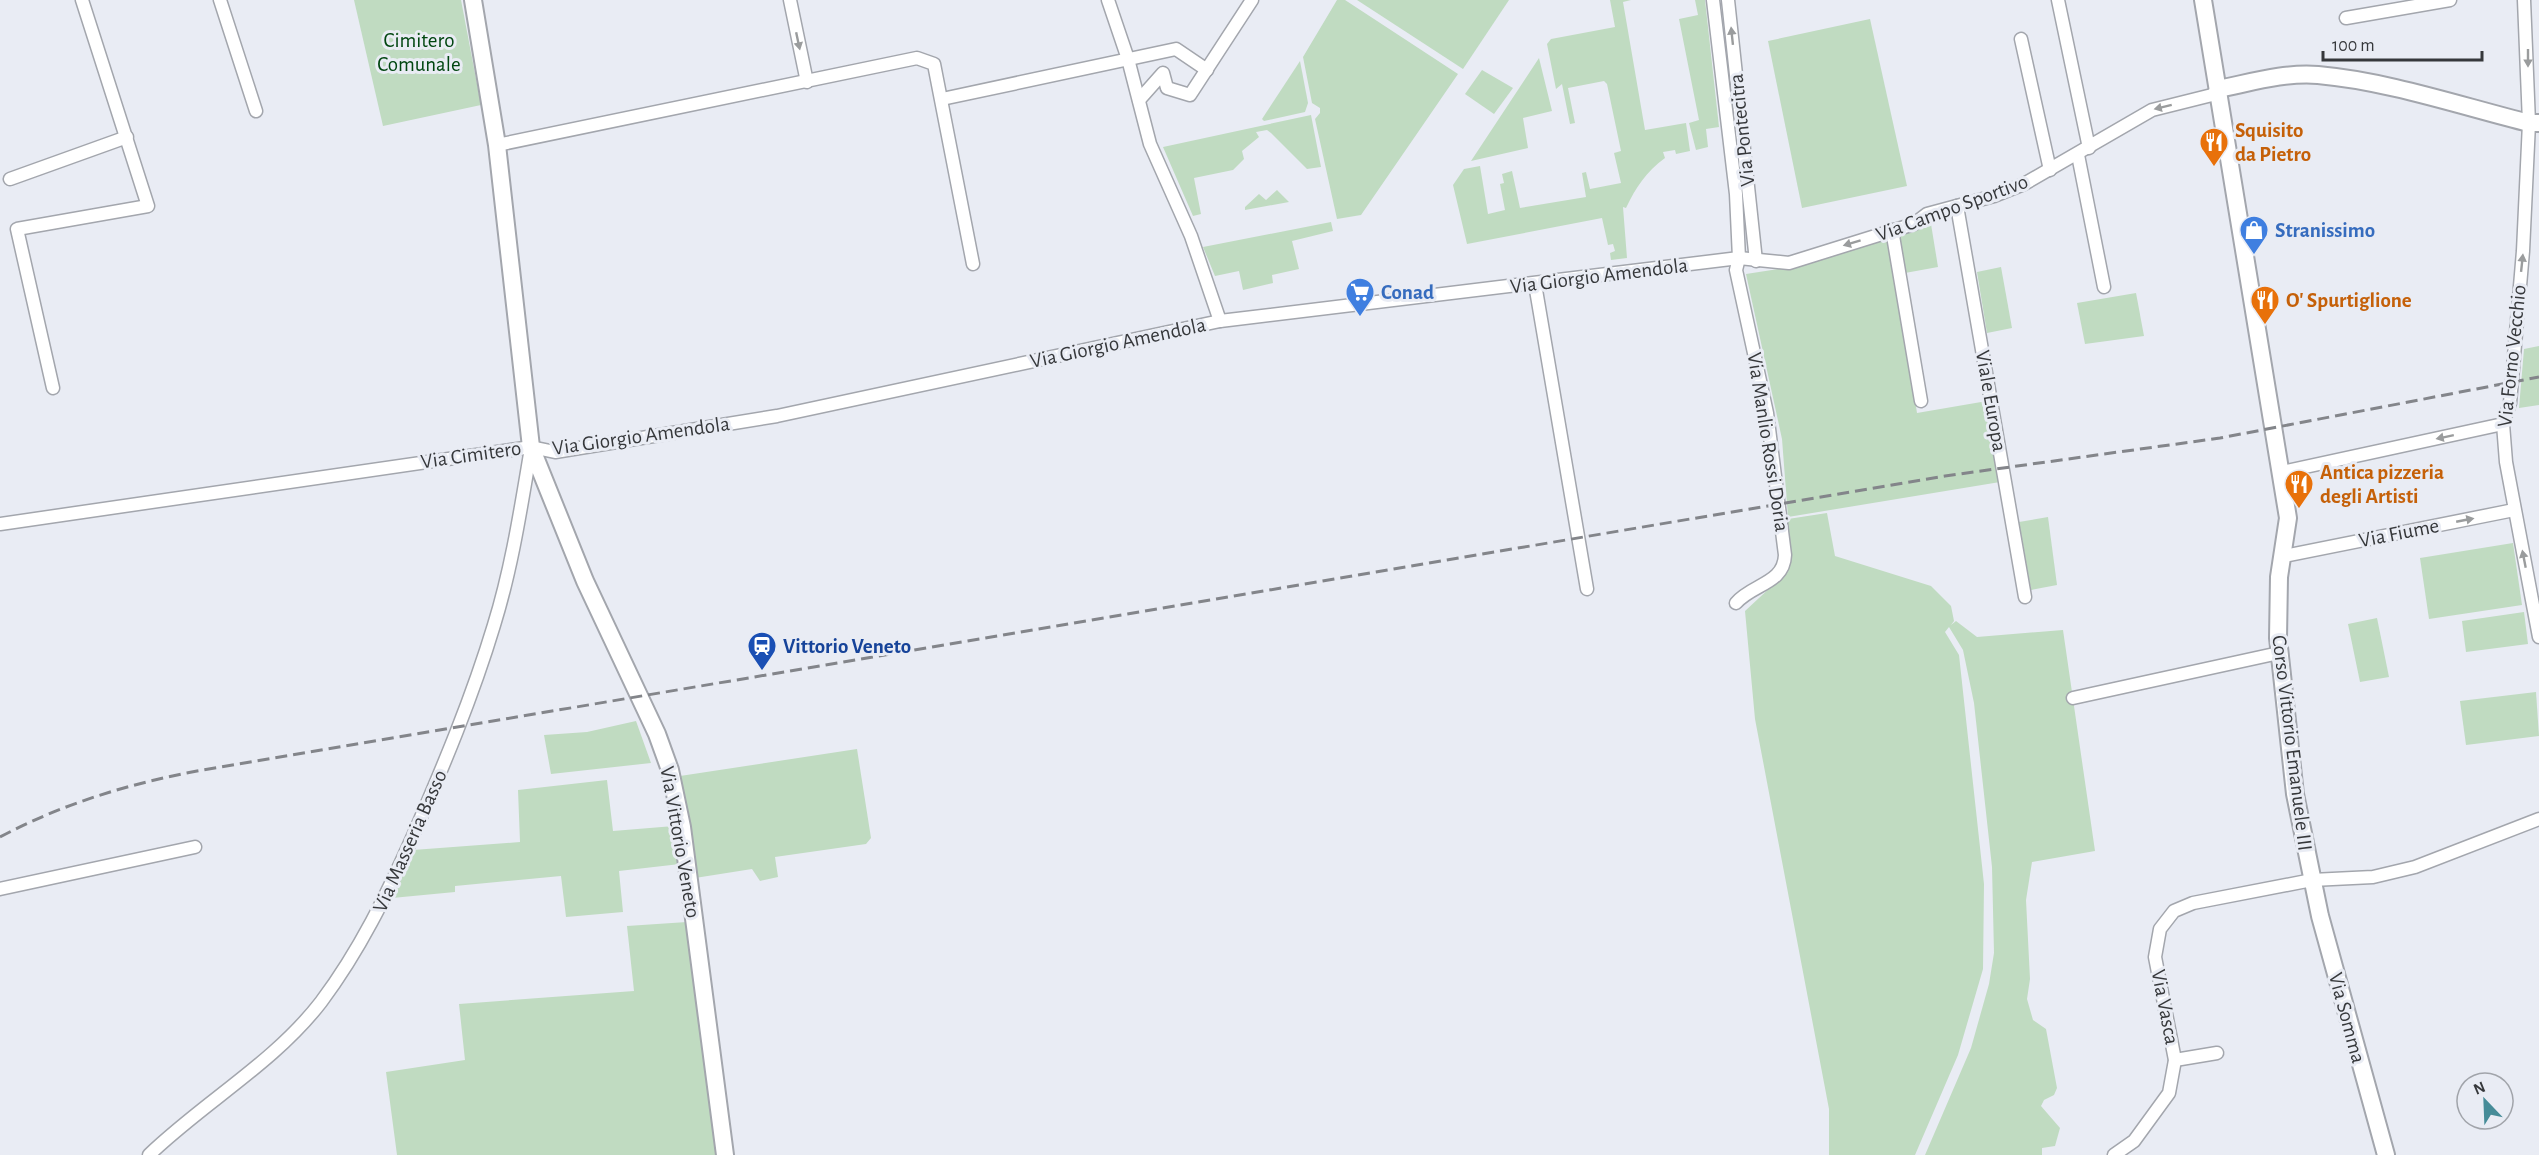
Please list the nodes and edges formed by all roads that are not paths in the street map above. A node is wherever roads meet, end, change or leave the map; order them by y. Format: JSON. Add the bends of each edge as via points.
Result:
{"nodes":[{"id":1,"x":82,"y":0,"type":"edge"},
{"id":2,"x":220,"y":0,"type":"edge"},
{"id":3,"x":473,"y":0,"type":"edge"},
{"id":4,"x":789,"y":0,"type":"edge"},
{"id":5,"x":1108,"y":0,"type":"edge"},
{"id":6,"x":1252,"y":0,"type":"edge"},
{"id":7,"x":1713,"y":0,"type":"edge"},
{"id":8,"x":1728,"y":0,"type":"edge"},
{"id":9,"x":2058,"y":0,"type":"edge"},
{"id":10,"x":2203,"y":0,"type":"edge"},
{"id":11,"x":2450,"y":0,"type":"edge"},
{"id":12,"x":2524,"y":0,"type":"edge"},
{"id":13,"x":2346,"y":18,"type":"dead end"},
{"id":14,"x":2020,"y":39,"type":"dead end"},
{"id":15,"x":1128,"y":59,"type":"junction"},
{"id":16,"x":1207,"y":70,"type":"junction"},
{"id":17,"x":807,"y":81,"type":"junction"},
{"id":18,"x":2217,"y":89,"type":"junction"},
{"id":19,"x":942,"y":99,"type":"junction"},
{"id":20,"x":1139,"y":100,"type":"junction"},
{"id":21,"x":256,"y":111,"type":"dead end"},
{"id":22,"x":2534,"y":123,"type":"edge"},
{"id":23,"x":127,"y":137,"type":"junction"},
{"id":24,"x":497,"y":145,"type":"junction"},
{"id":25,"x":2089,"y":148,"type":"junction"},
{"id":26,"x":2078,"y":155,"type":"junction"},
{"id":27,"x":2050,"y":170,"type":"junction"},
{"id":28,"x":10,"y":178,"type":"dead end"},
{"id":29,"x":1957,"y":206,"type":"junction"},
{"id":30,"x":1892,"y":230,"type":"junction"},
{"id":31,"x":1738,"y":231,"type":"junction"},
{"id":32,"x":1739,"y":258,"type":"junction"},
{"id":33,"x":1710,"y":261,"type":"junction"},
{"id":34,"x":1756,"y":261,"type":"junction"},
{"id":35,"x":973,"y":264,"type":"dead end"},
{"id":36,"x":1535,"y":284,"type":"junction"},
{"id":37,"x":2104,"y":287,"type":"dead end"},
{"id":38,"x":1220,"y":321,"type":"junction"},
{"id":39,"x":53,"y":388,"type":"dead end"},
{"id":40,"x":1921,"y":401,"type":"dead end"},
{"id":41,"x":2503,"y":424,"type":"junction"},
{"id":42,"x":531,"y":447,"type":"junction"},
{"id":43,"x":2282,"y":472,"type":"junction"},
{"id":44,"x":2514,"y":510,"type":"junction"},
{"id":45,"x":0,"y":524,"type":"edge"},
{"id":46,"x":2284,"y":556,"type":"junction"},
{"id":47,"x":1587,"y":590,"type":"dead end"},
{"id":48,"x":2025,"y":597,"type":"dead end"},
{"id":49,"x":1736,"y":603,"type":"dead end"},
{"id":50,"x":2539,"y":637,"type":"edge"},
{"id":51,"x":2278,"y":653,"type":"junction"},
{"id":52,"x":2073,"y":698,"type":"dead end"},
{"id":53,"x":2539,"y":819,"type":"edge"},
{"id":54,"x":195,"y":847,"type":"dead end"},
{"id":55,"x":2312,"y":880,"type":"junction"},
{"id":56,"x":0,"y":889,"type":"edge"},
{"id":57,"x":2217,"y":1053,"type":"dead end"},
{"id":58,"x":2175,"y":1060,"type":"junction"},
{"id":59,"x":149,"y":1155,"type":"edge"},
{"id":60,"x":725,"y":1155,"type":"edge"},
{"id":61,"x":2114,"y":1155,"type":"edge"},
{"id":62,"x":2386,"y":1155,"type":"edge"}],
"edges":[{"from":1,"to":23,"type":"street"},
{"from":2,"to":21,"type":"street"},
{"from":3,"to":24,"type":"street","name":"Via Cimitero"},
{"from":4,"to":17,"type":"street","one_way":true},
{"from":5,"to":15,"type":"street"},
{"from":6,"to":16,"type":"street"},
{"from":7,"to":31,"type":"street","name":"Via Pontecitra"},
{"from":34,"to":8,"type":"street","name":"Via Pontecitra","one_way":true},
{"from":9,"to":25,"type":"street"},
{"from":10,"to":18,"type":"street","name":"Corso Vittorio Emanuele III"},
{"from":11,"to":13,"type":"street"},
{"from":12,"to":22,"type":"street","name":"Via Forno Vecchio","one_way":true},
{"from":14,"to":27,"type":"street"},
{"from":15,"to":16,"type":"street","via":[[1176,49]]},
{"from":15,"to":19,"type":"street"},
{"from":15,"to":20,"type":"street"},
{"from":16,"to":20,"type":"street","via":[[1190,95],[1167,88],[1163,73]]},
{"from":17,"to":19,"type":"street","via":[[918,58],[934,64]]},
{"from":17,"to":24,"type":"street"},
{"from":18,"to":22,"type":"street","via":[[2317,75]]},
{"from":18,"to":25,"type":"street","name":"Via Campo Sportivo","one_way":true,"via":[[2212,94],[2152,110]]},
{"from":18,"to":43,"type":"street","name":"Corso Vittorio Emanuele III"},
{"from":19,"to":35,"type":"street"},
{"from":20,"to":38,"type":"street","via":[[1150,144],[1191,236]]},
{"from":41,"to":22,"type":"street","name":"Via Forno Vecchio","one_way":true,"via":[[2511,403]]},
{"from":23,"to":28,"type":"street"},
{"from":23,"to":39,"type":"street","via":[[148,206],[16,229]]},
{"from":24,"to":42,"type":"street","name":"Via Cimitero"},
{"from":25,"to":26,"type":"street","name":"Via Campo Sportivo"},
{"from":26,"to":27,"type":"street","name":"Via Campo Sportivo"},
{"from":26,"to":37,"type":"street"},
{"from":27,"to":29,"type":"street","name":"Via Campo Sportivo","via":[[2009,190]]},
{"from":29,"to":30,"type":"street","name":"Via Campo Sportivo"},
{"from":29,"to":48,"type":"street","name":"Viale Europa"},
{"from":30,"to":34,"type":"street","name":"Via Campo Sportivo","one_way":true,"via":[[1790,262]]},
{"from":30,"to":40,"type":"street"},
{"from":31,"to":32,"type":"street","name":"Via Pontecitra"},
{"from":31,"to":33,"type":"street","name":"Via Giorgio Amendola","via":[[1726,251]]},
{"from":32,"to":33,"type":"street","name":"Via Giorgio Amendola"},
{"from":32,"to":34,"type":"street","name":"Via Campo Sportivo"},
{"from":32,"to":49,"type":"street","name":"Via Manlio Rossi Doria","via":[[1736,270],[1767,413],[1785,555],[1774,578]]},
{"from":33,"to":36,"type":"street","name":"Via Giorgio Amendola"},
{"from":36,"to":38,"type":"street","name":"Via Giorgio Amendola"},
{"from":36,"to":47,"type":"street"},
{"from":38,"to":42,"type":"street","name":"Via Giorgio Amendola","via":[[777,416],[555,452]]},
{"from":41,"to":43,"type":"street","one_way":true},
{"from":41,"to":44,"type":"street","name":"Via Forno Vecchio"},
{"from":42,"to":45,"type":"street","name":"Via Cimitero"},
{"from":42,"to":59,"type":"street","name":"Via Masseria Basso","via":[[517,535],[495,623],[466,711],[377,917],[321,1002],[294,1032]]},
{"from":42,"to":60,"type":"street","name":"Via Vittorio Veneto","via":[[585,581],[670,770],[682,827]]},
{"from":43,"to":46,"type":"street","name":"Corso Vittorio Emanuele III","via":[[2288,518]]},
{"from":46,"to":44,"type":"street","name":"Via Fiume","one_way":true},
{"from":50,"to":44,"type":"street","name":"Via Forno Vecchio","one_way":true},
{"from":46,"to":51,"type":"street","name":"Corso Vittorio Emanuele III","via":[[2278,594]]},
{"from":51,"to":52,"type":"street"},
{"from":51,"to":55,"type":"street","name":"Corso Vittorio Emanuele III","via":[[2295,794]]},
{"from":53,"to":55,"type":"street","name":"Via Vasca","via":[[2415,867],[2373,877]]},
{"from":54,"to":56,"type":"street"},
{"from":55,"to":58,"type":"street","name":"Via Vasca","via":[[2193,903],[2174,911],[2160,929],[2155,957]]},
{"from":55,"to":62,"type":"street","name":"Via Somma"},
{"from":57,"to":58,"type":"street"},
{"from":58,"to":61,"type":"street","name":"Via Vasca","via":[[2169,1093],[2134,1141]]}]}
